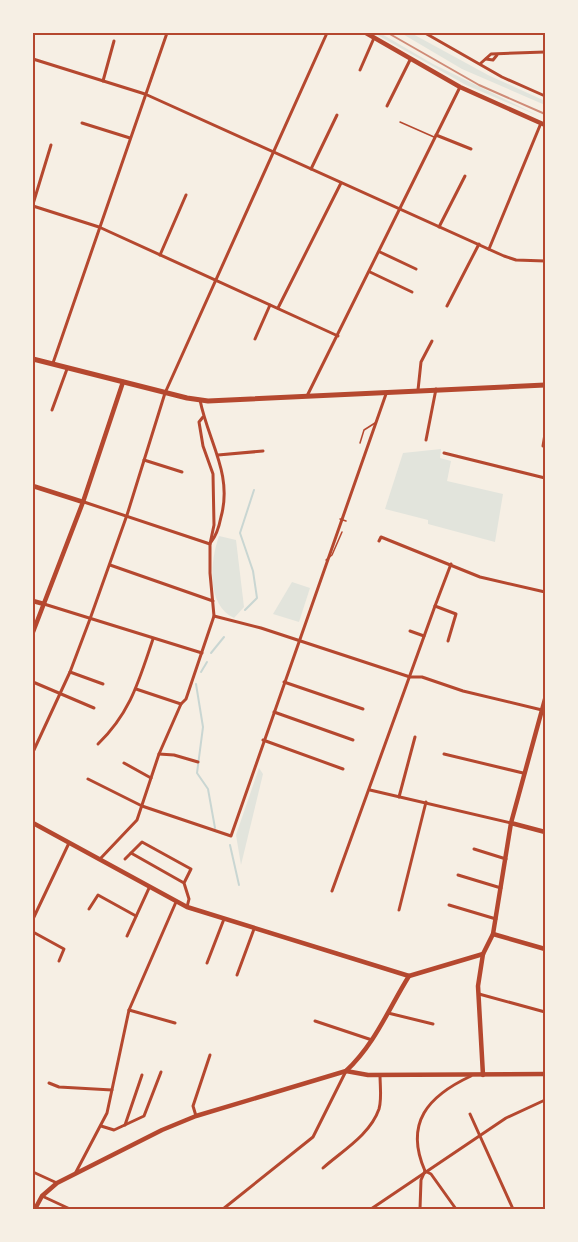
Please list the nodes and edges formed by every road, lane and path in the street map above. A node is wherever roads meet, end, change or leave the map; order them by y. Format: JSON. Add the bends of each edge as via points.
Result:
{"nodes":[{"id":1,"x":167,"y":33,"type":"edge"},
{"id":2,"x":327,"y":33,"type":"edge"},
{"id":3,"x":366,"y":33,"type":"edge"},
{"id":4,"x":425,"y":33,"type":"edge"},
{"id":5,"x":374,"y":38,"type":"junction"},
{"id":6,"x":114,"y":41,"type":"dead end"},
{"id":7,"x":545,"y":52,"type":"edge"},
{"id":8,"x":33,"y":59,"type":"edge"},
{"id":9,"x":410,"y":60,"type":"junction"},
{"id":10,"x":481,"y":63,"type":"junction"},
{"id":11,"x":360,"y":70,"type":"dead end"},
{"id":12,"x":103,"y":81,"type":"junction"},
{"id":13,"x":460,"y":87,"type":"junction"},
{"id":14,"x":145,"y":94,"type":"junction"},
{"id":15,"x":545,"y":96,"type":"edge"},
{"id":16,"x":387,"y":106,"type":"dead end"},
{"id":17,"x":337,"y":115,"type":"dead end"},
{"id":18,"x":400,"y":122,"type":"dead end"},
{"id":19,"x":82,"y":123,"type":"dead end"},
{"id":20,"x":543,"y":124,"type":"edge"},
{"id":21,"x":435,"y":136,"type":"junction"},
{"id":22,"x":130,"y":138,"type":"junction"},
{"id":23,"x":51,"y":145,"type":"dead end"},
{"id":24,"x":471,"y":149,"type":"dead end"},
{"id":25,"x":273,"y":152,"type":"junction"},
{"id":26,"x":311,"y":169,"type":"junction"},
{"id":27,"x":465,"y":176,"type":"dead end"},
{"id":28,"x":341,"y":183,"type":"junction"},
{"id":29,"x":186,"y":195,"type":"dead end"},
{"id":30,"x":33,"y":205,"type":"edge"},
{"id":31,"x":400,"y":208,"type":"junction"},
{"id":32,"x":99,"y":227,"type":"junction"},
{"id":33,"x":439,"y":227,"type":"junction"},
{"id":34,"x":480,"y":244,"type":"junction"},
{"id":35,"x":489,"y":249,"type":"junction"},
{"id":36,"x":380,"y":252,"type":"junction"},
{"id":37,"x":160,"y":255,"type":"junction"},
{"id":38,"x":545,"y":261,"type":"edge"},
{"id":39,"x":416,"y":269,"type":"dead end"},
{"id":40,"x":370,"y":272,"type":"junction"},
{"id":41,"x":216,"y":279,"type":"junction"},
{"id":42,"x":412,"y":291,"type":"dead end"},
{"id":43,"x":271,"y":304,"type":"junction"},
{"id":44,"x":447,"y":306,"type":"dead end"},
{"id":45,"x":278,"y":308,"type":"junction"},
{"id":46,"x":338,"y":336,"type":"junction"},
{"id":47,"x":255,"y":339,"type":"dead end"},
{"id":48,"x":432,"y":341,"type":"dead end"},
{"id":49,"x":33,"y":358,"type":"edge"},
{"id":50,"x":52,"y":363,"type":"junction"},
{"id":51,"x":68,"y":367,"type":"junction"},
{"id":52,"x":123,"y":382,"type":"junction"},
{"id":53,"x":545,"y":385,"type":"edge"},
{"id":54,"x":436,"y":389,"type":"junction"},
{"id":55,"x":418,"y":390,"type":"junction"},
{"id":56,"x":386,"y":392,"type":"junction"},
{"id":57,"x":165,"y":393,"type":"junction"},
{"id":58,"x":307,"y":396,"type":"junction"},
{"id":59,"x":200,"y":400,"type":"junction"},
{"id":60,"x":52,"y":410,"type":"dead end"},
{"id":61,"x":203,"y":417,"type":"junction"},
{"id":62,"x":376,"y":423,"type":"junction"},
{"id":63,"x":545,"y":434,"type":"edge"},
{"id":64,"x":426,"y":440,"type":"dead end"},
{"id":65,"x":360,"y":443,"type":"dead end"},
{"id":66,"x":543,"y":446,"type":"dead end"},
{"id":67,"x":263,"y":451,"type":"dead end"},
{"id":68,"x":444,"y":453,"type":"dead end"},
{"id":69,"x":218,"y":455,"type":"junction"},
{"id":70,"x":144,"y":460,"type":"junction"},
{"id":71,"x":182,"y":472,"type":"dead end"},
{"id":72,"x":545,"y":478,"type":"edge"},
{"id":73,"x":33,"y":486,"type":"edge"},
{"id":74,"x":83,"y":501,"type":"junction"},
{"id":75,"x":127,"y":515,"type":"junction"},
{"id":76,"x":340,"y":519,"type":"junction"},
{"id":77,"x":346,"y":521,"type":"dead end"},
{"id":78,"x":342,"y":532,"type":"dead end"},
{"id":79,"x":379,"y":542,"type":"dead end"},
{"id":80,"x":210,"y":544,"type":"junction"},
{"id":81,"x":326,"y":560,"type":"junction"},
{"id":82,"x":451,"y":564,"type":"junction"},
{"id":83,"x":110,"y":565,"type":"junction"},
{"id":84,"x":545,"y":592,"type":"edge"},
{"id":85,"x":33,"y":601,"type":"edge"},
{"id":86,"x":213,"y":601,"type":"junction"},
{"id":87,"x":44,"y":604,"type":"junction"},
{"id":88,"x":435,"y":606,"type":"junction"},
{"id":89,"x":214,"y":616,"type":"junction"},
{"id":90,"x":90,"y":619,"type":"junction"},
{"id":91,"x":410,"y":631,"type":"dead end"},
{"id":92,"x":33,"y":632,"type":"edge"},
{"id":93,"x":424,"y":636,"type":"junction"},
{"id":94,"x":153,"y":639,"type":"junction"},
{"id":95,"x":298,"y":640,"type":"junction"},
{"id":96,"x":448,"y":641,"type":"dead end"},
{"id":97,"x":202,"y":653,"type":"junction"},
{"id":98,"x":70,"y":672,"type":"junction"},
{"id":99,"x":410,"y":677,"type":"junction"},
{"id":100,"x":33,"y":682,"type":"edge"},
{"id":101,"x":284,"y":682,"type":"junction"},
{"id":102,"x":103,"y":684,"type":"dead end"},
{"id":103,"x":136,"y":689,"type":"junction"},
{"id":104,"x":60,"y":694,"type":"junction"},
{"id":105,"x":545,"y":699,"type":"edge"},
{"id":106,"x":181,"y":704,"type":"junction"},
{"id":107,"x":94,"y":708,"type":"dead end"},
{"id":108,"x":363,"y":710,"type":"dead end"},
{"id":109,"x":542,"y":710,"type":"junction"},
{"id":110,"x":274,"y":712,"type":"junction"},
{"id":111,"x":415,"y":737,"type":"dead end"},
{"id":112,"x":263,"y":740,"type":"junction"},
{"id":113,"x":353,"y":740,"type":"dead end"},
{"id":114,"x":98,"y":744,"type":"dead end"},
{"id":115,"x":33,"y":752,"type":"edge"},
{"id":116,"x":444,"y":753,"type":"dead end"},
{"id":117,"x":159,"y":754,"type":"junction"},
{"id":118,"x":198,"y":762,"type":"dead end"},
{"id":119,"x":124,"y":763,"type":"dead end"},
{"id":120,"x":343,"y":769,"type":"dead end"},
{"id":121,"x":523,"y":773,"type":"junction"},
{"id":122,"x":151,"y":778,"type":"junction"},
{"id":123,"x":88,"y":779,"type":"dead end"},
{"id":124,"x":370,"y":790,"type":"junction"},
{"id":125,"x":399,"y":797,"type":"junction"},
{"id":126,"x":426,"y":802,"type":"junction"},
{"id":127,"x":142,"y":806,"type":"junction"},
{"id":128,"x":33,"y":823,"type":"edge"},
{"id":129,"x":511,"y":823,"type":"junction"},
{"id":130,"x":545,"y":832,"type":"edge"},
{"id":131,"x":69,"y":843,"type":"junction"},
{"id":132,"x":474,"y":849,"type":"dead end"},
{"id":133,"x":131,"y":853,"type":"junction"},
{"id":134,"x":99,"y":859,"type":"junction"},
{"id":135,"x":125,"y":859,"type":"dead end"},
{"id":136,"x":506,"y":859,"type":"junction"},
{"id":137,"x":458,"y":875,"type":"dead end"},
{"id":138,"x":184,"y":883,"type":"junction"},
{"id":139,"x":149,"y":888,"type":"junction"},
{"id":140,"x":501,"y":888,"type":"junction"},
{"id":141,"x":332,"y":891,"type":"dead end"},
{"id":142,"x":176,"y":902,"type":"junction"},
{"id":143,"x":449,"y":905,"type":"dead end"},
{"id":144,"x":187,"y":907,"type":"junction"},
{"id":145,"x":89,"y":909,"type":"dead end"},
{"id":146,"x":399,"y":910,"type":"dead end"},
{"id":147,"x":136,"y":916,"type":"junction"},
{"id":148,"x":33,"y":919,"type":"edge"},
{"id":149,"x":224,"y":919,"type":"junction"},
{"id":150,"x":496,"y":919,"type":"junction"},
{"id":151,"x":254,"y":928,"type":"junction"},
{"id":152,"x":33,"y":932,"type":"edge"},
{"id":153,"x":493,"y":934,"type":"junction"},
{"id":154,"x":127,"y":936,"type":"dead end"},
{"id":155,"x":545,"y":949,"type":"edge"},
{"id":156,"x":483,"y":954,"type":"junction"},
{"id":157,"x":59,"y":961,"type":"dead end"},
{"id":158,"x":207,"y":963,"type":"dead end"},
{"id":159,"x":237,"y":975,"type":"dead end"},
{"id":160,"x":409,"y":976,"type":"junction"},
{"id":161,"x":479,"y":994,"type":"junction"},
{"id":162,"x":129,"y":1010,"type":"junction"},
{"id":163,"x":545,"y":1012,"type":"edge"},
{"id":164,"x":388,"y":1013,"type":"junction"},
{"id":165,"x":315,"y":1021,"type":"dead end"},
{"id":166,"x":175,"y":1023,"type":"dead end"},
{"id":167,"x":433,"y":1024,"type":"dead end"},
{"id":168,"x":372,"y":1040,"type":"junction"},
{"id":169,"x":210,"y":1055,"type":"dead end"},
{"id":170,"x":346,"y":1071,"type":"junction"},
{"id":171,"x":161,"y":1072,"type":"dead end"},
{"id":172,"x":545,"y":1074,"type":"edge"},
{"id":173,"x":483,"y":1075,"type":"junction"},
{"id":174,"x":142,"y":1076,"type":"dead end"},
{"id":175,"x":380,"y":1076,"type":"junction"},
{"id":176,"x":471,"y":1076,"type":"junction"},
{"id":177,"x":49,"y":1083,"type":"dead end"},
{"id":178,"x":112,"y":1090,"type":"junction"},
{"id":179,"x":545,"y":1100,"type":"edge"},
{"id":180,"x":470,"y":1114,"type":"dead end"},
{"id":181,"x":196,"y":1116,"type":"junction"},
{"id":182,"x":125,"y":1125,"type":"junction"},
{"id":183,"x":101,"y":1126,"type":"junction"},
{"id":184,"x":480,"y":1136,"type":"junction"},
{"id":185,"x":322,"y":1168,"type":"dead end"},
{"id":186,"x":425,"y":1171,"type":"junction"},
{"id":187,"x":33,"y":1172,"type":"edge"},
{"id":188,"x":76,"y":1172,"type":"junction"},
{"id":189,"x":57,"y":1183,"type":"junction"},
{"id":190,"x":42,"y":1196,"type":"junction"},
{"id":191,"x":35,"y":1209,"type":"edge"},
{"id":192,"x":70,"y":1209,"type":"edge"},
{"id":193,"x":223,"y":1209,"type":"edge"},
{"id":194,"x":371,"y":1209,"type":"edge"},
{"id":195,"x":420,"y":1209,"type":"edge"},
{"id":196,"x":456,"y":1209,"type":"edge"},
{"id":197,"x":513,"y":1209,"type":"edge"}],
"edges":[{"from":1,"to":14,"type":"street"},
{"from":2,"to":25,"type":"street"},
{"from":3,"to":5,"type":"street"},
{"from":4,"to":10,"type":"street"},
{"from":5,"to":9,"type":"street"},
{"from":5,"to":11,"type":"street"},
{"from":6,"to":12,"type":"street"},
{"from":7,"to":10,"type":"street","via":[[491,54]]},
{"from":8,"to":12,"type":"street"},
{"from":9,"to":13,"type":"street"},
{"from":9,"to":16,"type":"street"},
{"from":10,"to":15,"type":"street"},
{"from":12,"to":14,"type":"street"},
{"from":13,"to":20,"type":"street"},
{"from":13,"to":21,"type":"street"},
{"from":14,"to":22,"type":"street"},
{"from":14,"to":25,"type":"street"},
{"from":17,"to":26,"type":"street"},
{"from":18,"to":21,"type":"lane"},
{"from":19,"to":22,"type":"street"},
{"from":20,"to":35,"type":"street"},
{"from":21,"to":24,"type":"street"},
{"from":21,"to":31,"type":"street"},
{"from":22,"to":32,"type":"street"},
{"from":23,"to":30,"type":"street"},
{"from":25,"to":26,"type":"street"},
{"from":25,"to":41,"type":"street"},
{"from":26,"to":28,"type":"street"},
{"from":27,"to":33,"type":"street"},
{"from":28,"to":31,"type":"street"},
{"from":28,"to":45,"type":"street"},
{"from":29,"to":37,"type":"street"},
{"from":30,"to":32,"type":"street"},
{"from":31,"to":33,"type":"street"},
{"from":31,"to":36,"type":"street"},
{"from":32,"to":37,"type":"street"},
{"from":32,"to":50,"type":"street"},
{"from":33,"to":34,"type":"street"},
{"from":34,"to":35,"type":"street"},
{"from":34,"to":44,"type":"street"},
{"from":35,"to":38,"type":"street","via":[[516,260]]},
{"from":36,"to":39,"type":"street"},
{"from":36,"to":40,"type":"street"},
{"from":37,"to":41,"type":"street"},
{"from":40,"to":42,"type":"street"},
{"from":40,"to":46,"type":"street"},
{"from":41,"to":43,"type":"street"},
{"from":41,"to":57,"type":"street"},
{"from":43,"to":45,"type":"street"},
{"from":43,"to":47,"type":"street"},
{"from":45,"to":46,"type":"street"},
{"from":46,"to":58,"type":"street"},
{"from":48,"to":55,"type":"street","via":[[422,359]]},
{"from":49,"to":50,"type":"main road"},
{"from":50,"to":51,"type":"main road"},
{"from":51,"to":52,"type":"main road"},
{"from":51,"to":60,"type":"street"},
{"from":52,"to":57,"type":"main road"},
{"from":52,"to":74,"type":"street"},
{"from":53,"to":54,"type":"main road"},
{"from":54,"to":55,"type":"main road"},
{"from":54,"to":64,"type":"street"},
{"from":55,"to":56,"type":"main road"},
{"from":56,"to":58,"type":"main road"},
{"from":56,"to":62,"type":"street"},
{"from":57,"to":59,"type":"main road"},
{"from":57,"to":70,"type":"street"},
{"from":58,"to":59,"type":"main road","via":[[231,402]]},
{"from":59,"to":61,"type":"street"},
{"from":61,"to":69,"type":"street"},
{"from":61,"to":80,"type":"street","via":[[198,422],[214,491]]},
{"from":62,"to":65,"type":"lane","via":[[364,430]]},
{"from":62,"to":76,"type":"street"},
{"from":63,"to":66,"type":"street"},
{"from":67,"to":69,"type":"street"},
{"from":68,"to":72,"type":"street"},
{"from":69,"to":80,"type":"street","via":[[226,496],[217,535]]},
{"from":70,"to":71,"type":"street"},
{"from":70,"to":75,"type":"street"},
{"from":73,"to":74,"type":"street"},
{"from":74,"to":75,"type":"street"},
{"from":74,"to":87,"type":"street"},
{"from":75,"to":80,"type":"street"},
{"from":75,"to":83,"type":"street"},
{"from":76,"to":77,"type":"lane"},
{"from":76,"to":81,"type":"street"},
{"from":78,"to":81,"type":"lane"},
{"from":79,"to":82,"type":"street","via":[[381,537]]},
{"from":80,"to":86,"type":"street"},
{"from":81,"to":95,"type":"street"},
{"from":82,"to":84,"type":"street","via":[[480,577]]},
{"from":82,"to":88,"type":"street"},
{"from":83,"to":86,"type":"street"},
{"from":83,"to":90,"type":"street"},
{"from":85,"to":87,"type":"street"},
{"from":86,"to":89,"type":"street"},
{"from":87,"to":90,"type":"street"},
{"from":87,"to":92,"type":"street"},
{"from":88,"to":93,"type":"street"},
{"from":88,"to":96,"type":"street","via":[[456,614]]},
{"from":89,"to":95,"type":"street"},
{"from":89,"to":97,"type":"street"},
{"from":90,"to":94,"type":"street"},
{"from":90,"to":98,"type":"street"},
{"from":91,"to":93,"type":"street"},
{"from":93,"to":99,"type":"street"},
{"from":94,"to":97,"type":"street"},
{"from":94,"to":103,"type":"street"},
{"from":95,"to":99,"type":"street"},
{"from":95,"to":101,"type":"street"},
{"from":97,"to":106,"type":"street"},
{"from":98,"to":102,"type":"street"},
{"from":98,"to":104,"type":"street"},
{"from":99,"to":109,"type":"street"},
{"from":99,"to":124,"type":"street"},
{"from":100,"to":104,"type":"street"},
{"from":101,"to":108,"type":"street"},
{"from":101,"to":110,"type":"street"},
{"from":103,"to":106,"type":"street"},
{"from":103,"to":114,"type":"street","via":[[127,711]]},
{"from":104,"to":107,"type":"street"},
{"from":104,"to":115,"type":"street"},
{"from":105,"to":109,"type":"street"},
{"from":106,"to":117,"type":"street"},
{"from":109,"to":121,"type":"street"},
{"from":110,"to":112,"type":"street"},
{"from":110,"to":113,"type":"street"},
{"from":111,"to":125,"type":"street"},
{"from":112,"to":120,"type":"street"},
{"from":112,"to":127,"type":"street","via":[[231,836]]},
{"from":116,"to":121,"type":"street"},
{"from":117,"to":118,"type":"street"},
{"from":117,"to":122,"type":"street"},
{"from":119,"to":122,"type":"street"},
{"from":121,"to":129,"type":"street"},
{"from":122,"to":127,"type":"street"},
{"from":123,"to":127,"type":"street"},
{"from":124,"to":125,"type":"street"},
{"from":124,"to":141,"type":"street"},
{"from":125,"to":126,"type":"street"},
{"from":126,"to":129,"type":"street"},
{"from":126,"to":146,"type":"street"},
{"from":127,"to":134,"type":"street","via":[[137,820]]},
{"from":128,"to":131,"type":"street"},
{"from":129,"to":130,"type":"street"},
{"from":129,"to":136,"type":"street"},
{"from":131,"to":134,"type":"street"},
{"from":131,"to":148,"type":"street"},
{"from":132,"to":136,"type":"street"},
{"from":133,"to":135,"type":"street"},
{"from":133,"to":138,"type":"street"},
{"from":133,"to":138,"type":"street","via":[[142,842],[191,869]]},
{"from":134,"to":139,"type":"street"},
{"from":136,"to":140,"type":"street"},
{"from":137,"to":140,"type":"street"},
{"from":138,"to":144,"type":"street"},
{"from":139,"to":142,"type":"street"},
{"from":139,"to":147,"type":"street"},
{"from":140,"to":150,"type":"street"},
{"from":142,"to":144,"type":"street"},
{"from":142,"to":162,"type":"street"},
{"from":143,"to":150,"type":"street"},
{"from":144,"to":149,"type":"street"},
{"from":145,"to":147,"type":"street","via":[[98,895]]},
{"from":147,"to":154,"type":"street"},
{"from":149,"to":151,"type":"street"},
{"from":149,"to":158,"type":"street"},
{"from":150,"to":153,"type":"street"},
{"from":151,"to":159,"type":"street"},
{"from":151,"to":160,"type":"street"},
{"from":152,"to":157,"type":"street","via":[[64,950]]},
{"from":153,"to":155,"type":"street"},
{"from":153,"to":156,"type":"street"},
{"from":156,"to":160,"type":"street"},
{"from":156,"to":161,"type":"street"},
{"from":160,"to":164,"type":"street"},
{"from":161,"to":163,"type":"street"},
{"from":161,"to":173,"type":"street"},
{"from":162,"to":166,"type":"street"},
{"from":162,"to":178,"type":"street"},
{"from":164,"to":167,"type":"street"},
{"from":164,"to":168,"type":"street"},
{"from":165,"to":168,"type":"street"},
{"from":168,"to":170,"type":"street"},
{"from":169,"to":181,"type":"street","via":[[192,1107]]},
{"from":170,"to":175,"type":"street"},
{"from":170,"to":181,"type":"street"},
{"from":170,"to":193,"type":"street","via":[[313,1137]]},
{"from":171,"to":182,"type":"street","via":[[145,1115]]},
{"from":172,"to":173,"type":"street"},
{"from":173,"to":176,"type":"street"},
{"from":174,"to":182,"type":"street"},
{"from":175,"to":176,"type":"street"},
{"from":175,"to":185,"type":"street","via":[[379,1109],[373,1121]]},
{"from":176,"to":186,"type":"street","via":[[442,1091],[428,1108],[416,1138]]},
{"from":177,"to":178,"type":"street"},
{"from":178,"to":183,"type":"street"},
{"from":179,"to":184,"type":"street","via":[[506,1118]]},
{"from":180,"to":184,"type":"street"},
{"from":181,"to":188,"type":"street"},
{"from":182,"to":183,"type":"street","via":[[114,1130]]},
{"from":183,"to":188,"type":"street"},
{"from":184,"to":186,"type":"street"},
{"from":184,"to":197,"type":"street"},
{"from":186,"to":194,"type":"street"},
{"from":186,"to":195,"type":"street"},
{"from":186,"to":196,"type":"street"},
{"from":187,"to":189,"type":"street"},
{"from":188,"to":189,"type":"street"},
{"from":189,"to":190,"type":"street"},
{"from":190,"to":191,"type":"street"},
{"from":190,"to":192,"type":"street"}]}
